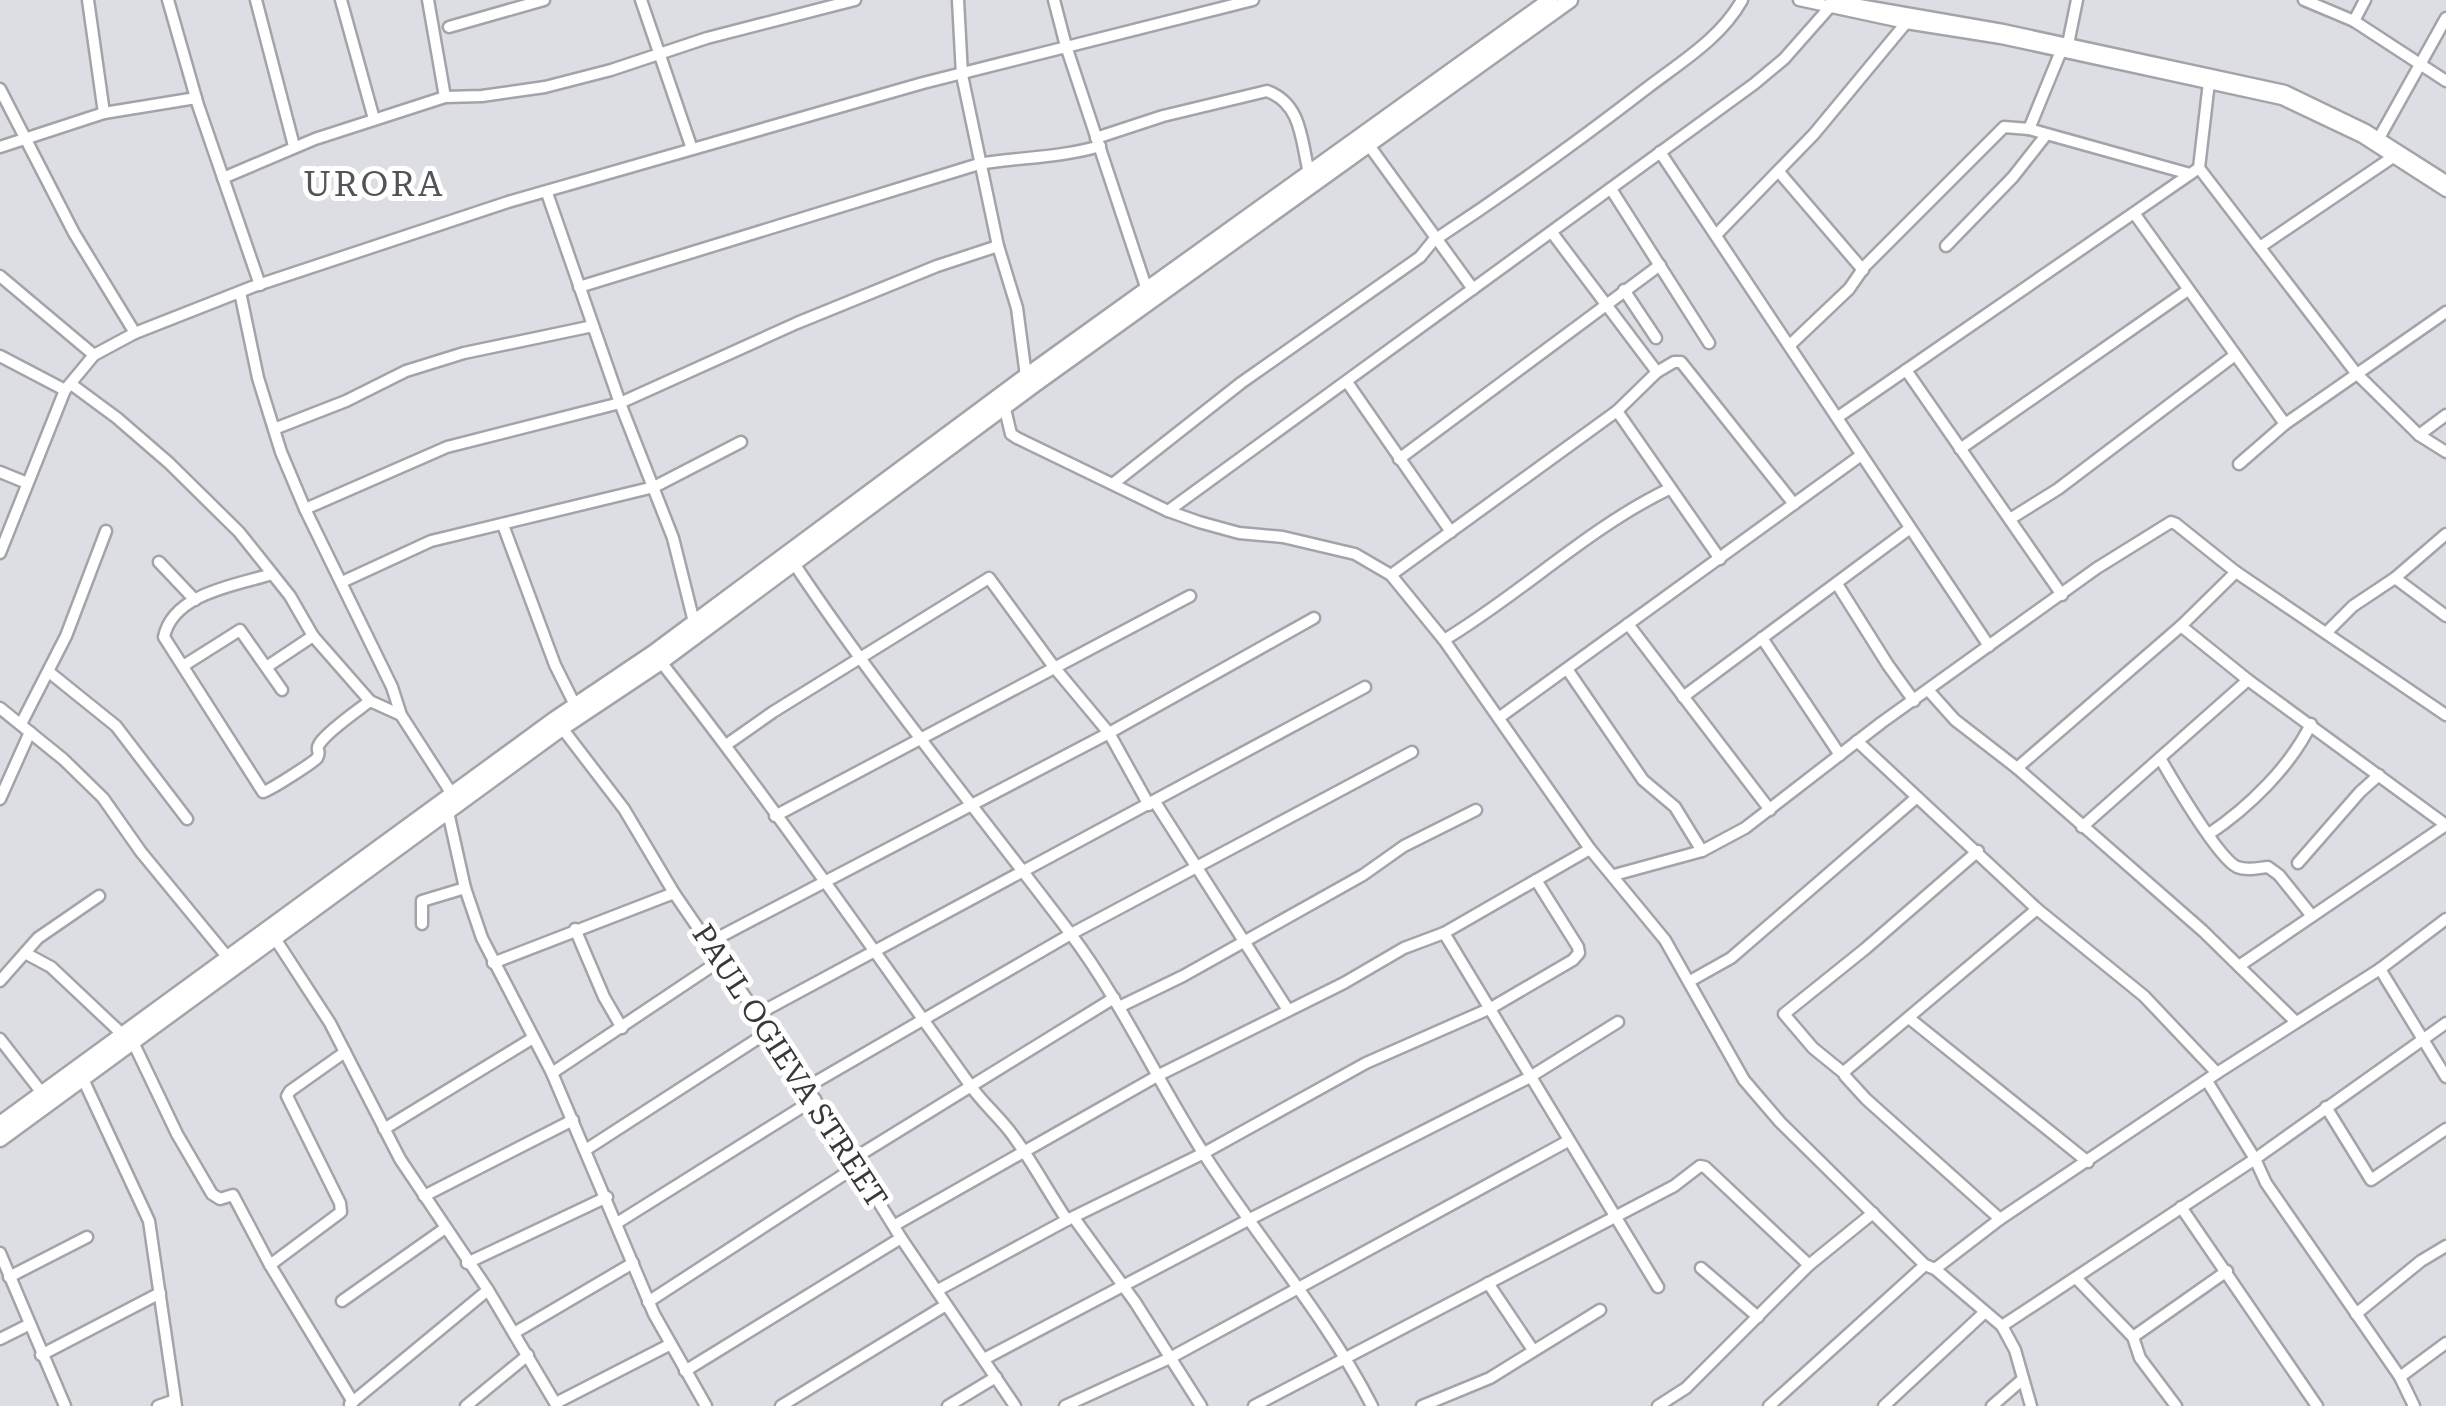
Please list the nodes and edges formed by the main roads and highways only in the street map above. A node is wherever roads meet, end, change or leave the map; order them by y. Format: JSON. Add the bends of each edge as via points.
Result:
{"nodes":[{"id":1,"x":1550,"y":0,"type":"edge"},
{"id":2,"x":1570,"y":0,"type":"edge"},
{"id":3,"x":1535,"y":5,"type":"edge"},
{"id":4,"x":127,"y":1037,"type":"junction"},
{"id":5,"x":0,"y":1124,"type":"edge"},
{"id":6,"x":0,"y":1138,"type":"edge"}],
"edges":[{"from":1,"to":3,"type":"highway"},
{"from":2,"to":4,"type":"highway","via":[[276,940]]},
{"from":3,"to":4,"type":"highway"},
{"from":4,"to":5,"type":"highway"},
{"from":4,"to":6,"type":"highway"}]}
